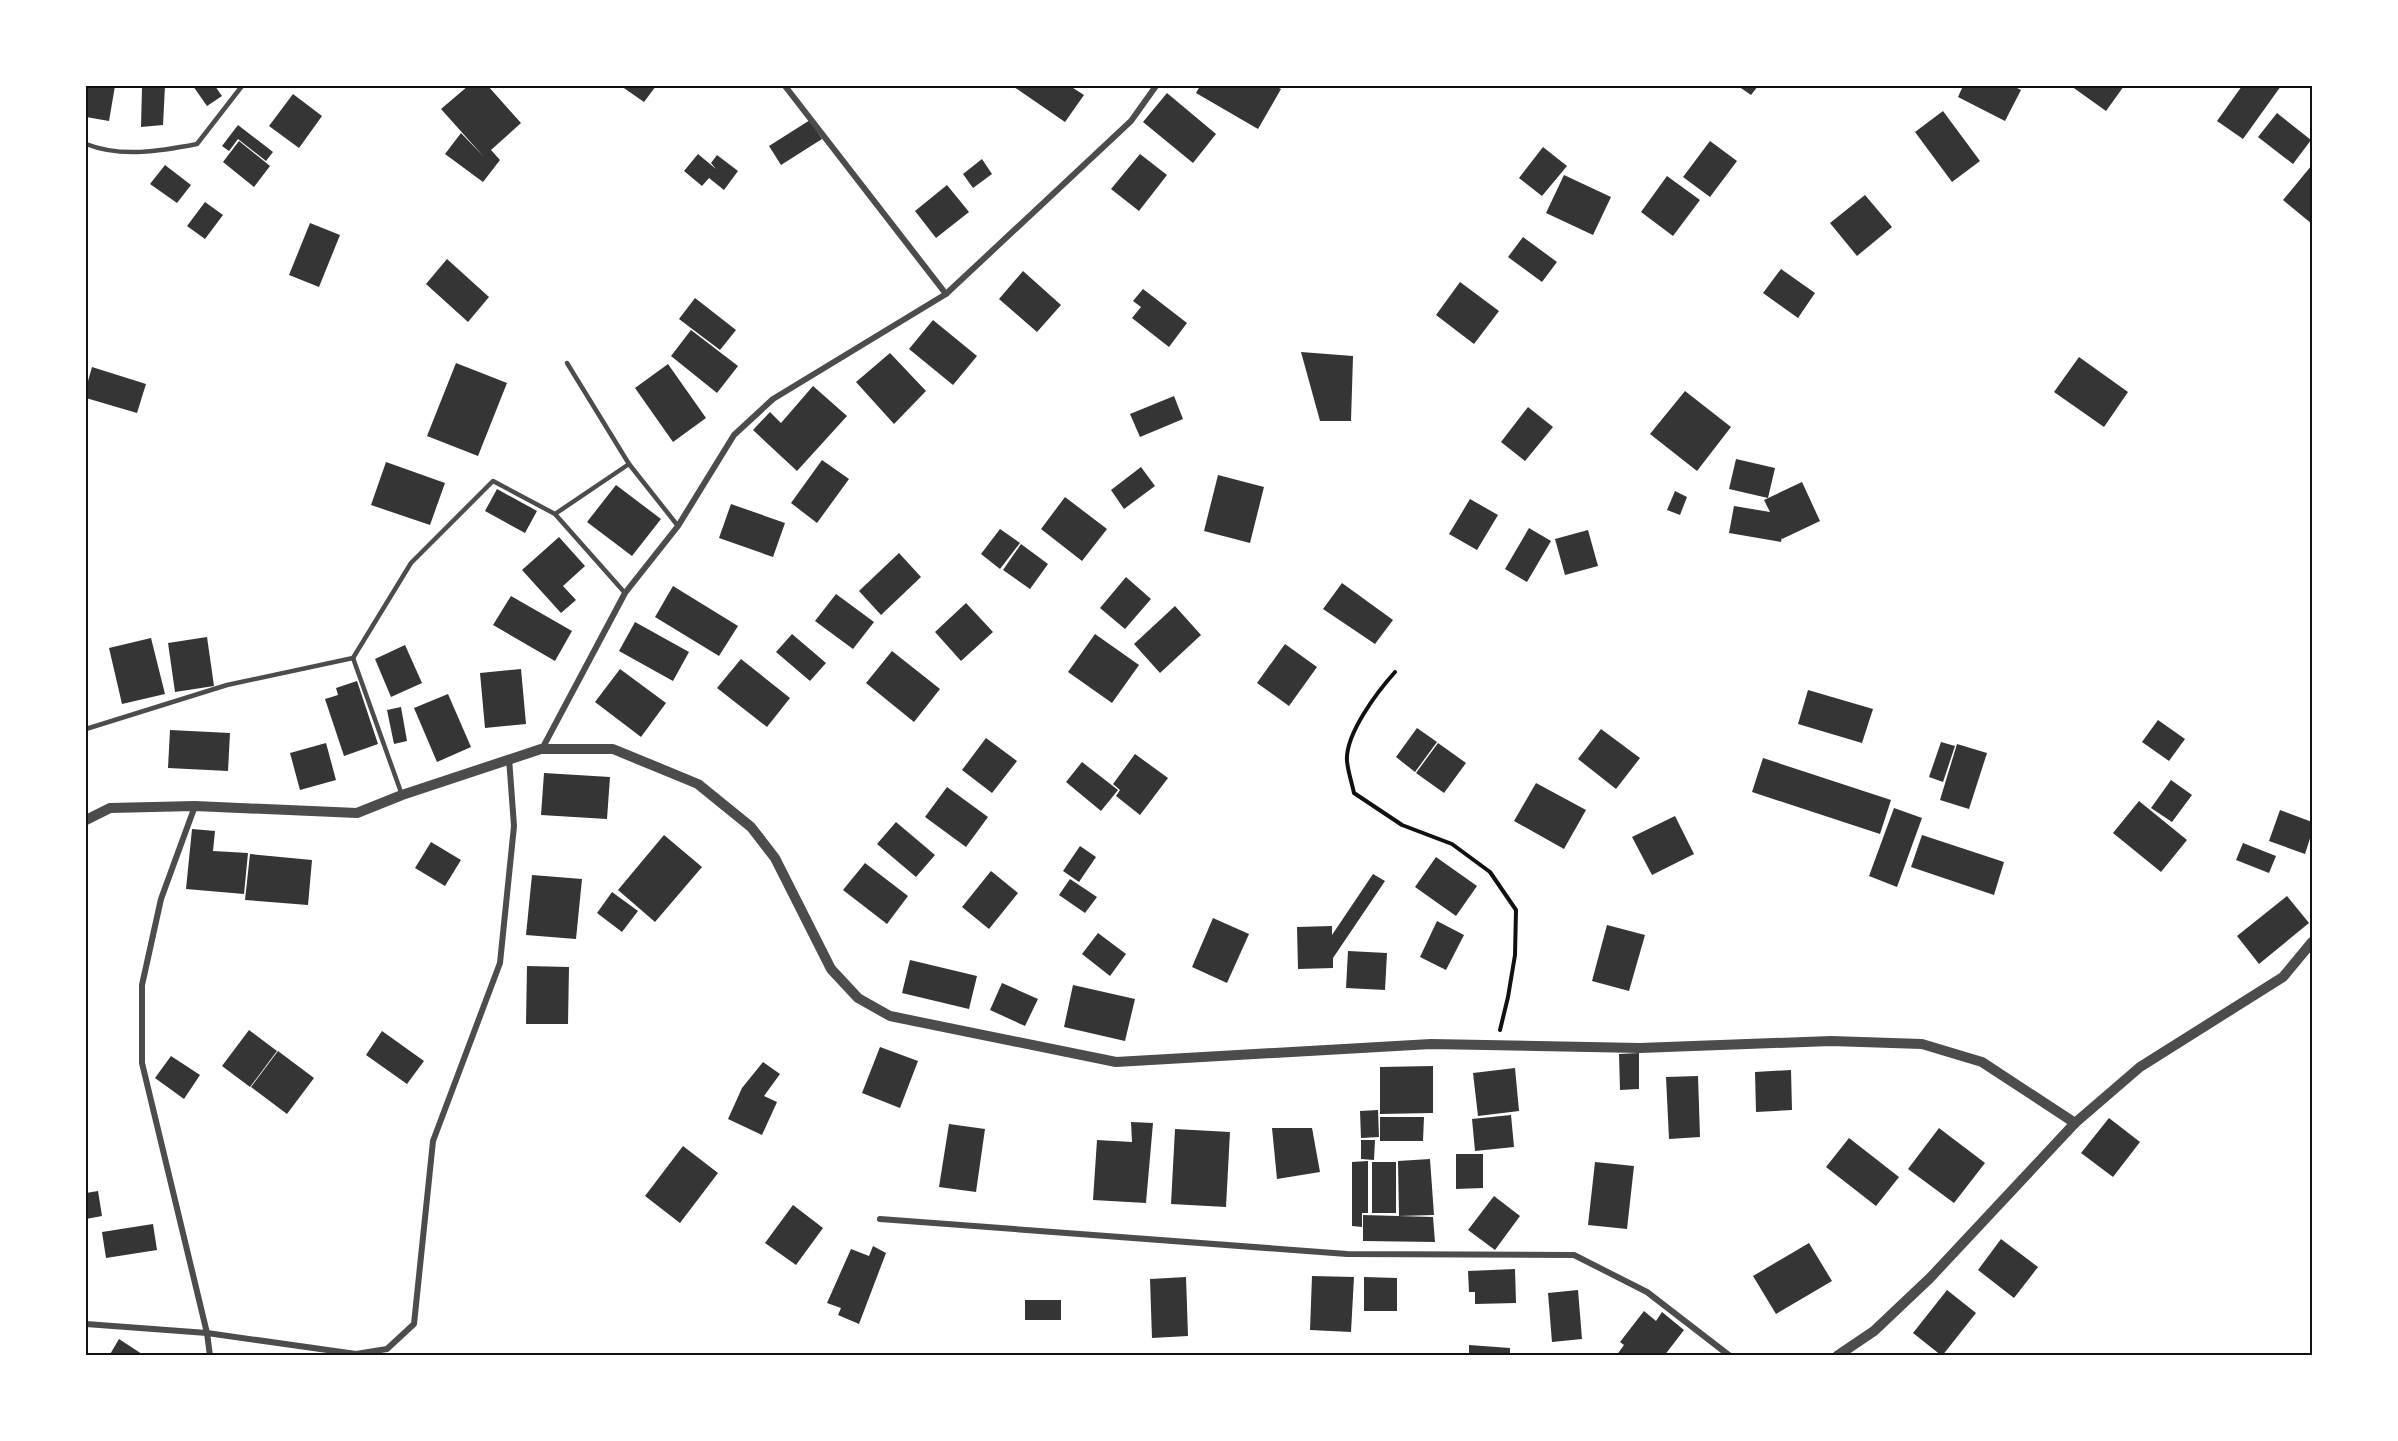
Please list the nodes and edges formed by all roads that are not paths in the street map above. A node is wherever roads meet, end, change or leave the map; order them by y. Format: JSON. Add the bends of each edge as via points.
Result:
{"nodes":[{"id":1,"x":242,"y":86,"type":"edge"},
{"id":2,"x":785,"y":86,"type":"edge"},
{"id":3,"x":1156,"y":86,"type":"edge"},
{"id":4,"x":86,"y":144,"type":"edge"},
{"id":5,"x":946,"y":294,"type":"junction"},
{"id":6,"x":567,"y":363,"type":"dead end"},
{"id":7,"x":630,"y":464,"type":"junction"},
{"id":8,"x":555,"y":514,"type":"junction"},
{"id":9,"x":678,"y":526,"type":"junction"},
{"id":10,"x":625,"y":593,"type":"junction"},
{"id":11,"x":352,"y":658,"type":"junction"},
{"id":12,"x":86,"y":729,"type":"edge"},
{"id":13,"x":541,"y":749,"type":"junction"},
{"id":14,"x":509,"y":758,"type":"junction"},
{"id":15,"x":402,"y":795,"type":"junction"},
{"id":16,"x":195,"y":806,"type":"junction"},
{"id":17,"x":86,"y":820,"type":"edge"},
{"id":18,"x":2313,"y":942,"type":"edge"},
{"id":19,"x":2075,"y":1124,"type":"junction"},
{"id":20,"x":880,"y":1220,"type":"dead end"},
{"id":21,"x":86,"y":1324,"type":"edge"},
{"id":22,"x":207,"y":1333,"type":"junction"},
{"id":23,"x":210,"y":1356,"type":"edge"},
{"id":24,"x":1730,"y":1356,"type":"edge"},
{"id":25,"x":1837,"y":1356,"type":"edge"}],
"edges":[{"from":1,"to":4,"type":"lane","via":[[197,144],[149,153]]},
{"from":2,"to":5,"type":"street"},
{"from":3,"to":5,"type":"street","via":[[1131,121]]},
{"from":5,"to":9,"type":"street","via":[[773,399],[734,435]]},
{"from":6,"to":7,"type":"lane"},
{"from":7,"to":8,"type":"lane"},
{"from":7,"to":9,"type":"lane"},
{"from":8,"to":10,"type":"lane"},
{"from":8,"to":11,"type":"lane","via":[[493,481],[411,563]]},
{"from":9,"to":10,"type":"street"},
{"from":10,"to":13,"type":"street"},
{"from":11,"to":12,"type":"lane","via":[[227,685]]},
{"from":11,"to":15,"type":"lane"},
{"from":13,"to":14,"type":"street"},
{"from":13,"to":19,"type":"street","via":[[613,749],[698,784],[751,827],[775,858],[831,969],[858,998],[890,1016],[1116,1062],[1431,1044],[1640,1048],[1831,1041],[1922,1044],[1982,1062]]},
{"from":14,"to":15,"type":"street"},
{"from":14,"to":22,"type":"street","via":[[514,826],[500,963],[433,1141],[414,1324],[387,1349],[356,1354]]},
{"from":15,"to":16,"type":"street","via":[[357,813]]},
{"from":16,"to":17,"type":"street","via":[[110,808]]},
{"from":16,"to":22,"type":"street","via":[[161,899],[142,985],[142,1063]]},
{"from":18,"to":19,"type":"street","via":[[2283,977],[2140,1067]]},
{"from":19,"to":25,"type":"street","via":[[1930,1278],[1874,1331]]},
{"from":20,"to":24,"type":"street","via":[[1347,1254],[1574,1255],[1647,1292]]},
{"from":21,"to":22,"type":"street"},
{"from":22,"to":23,"type":"street"}]}
